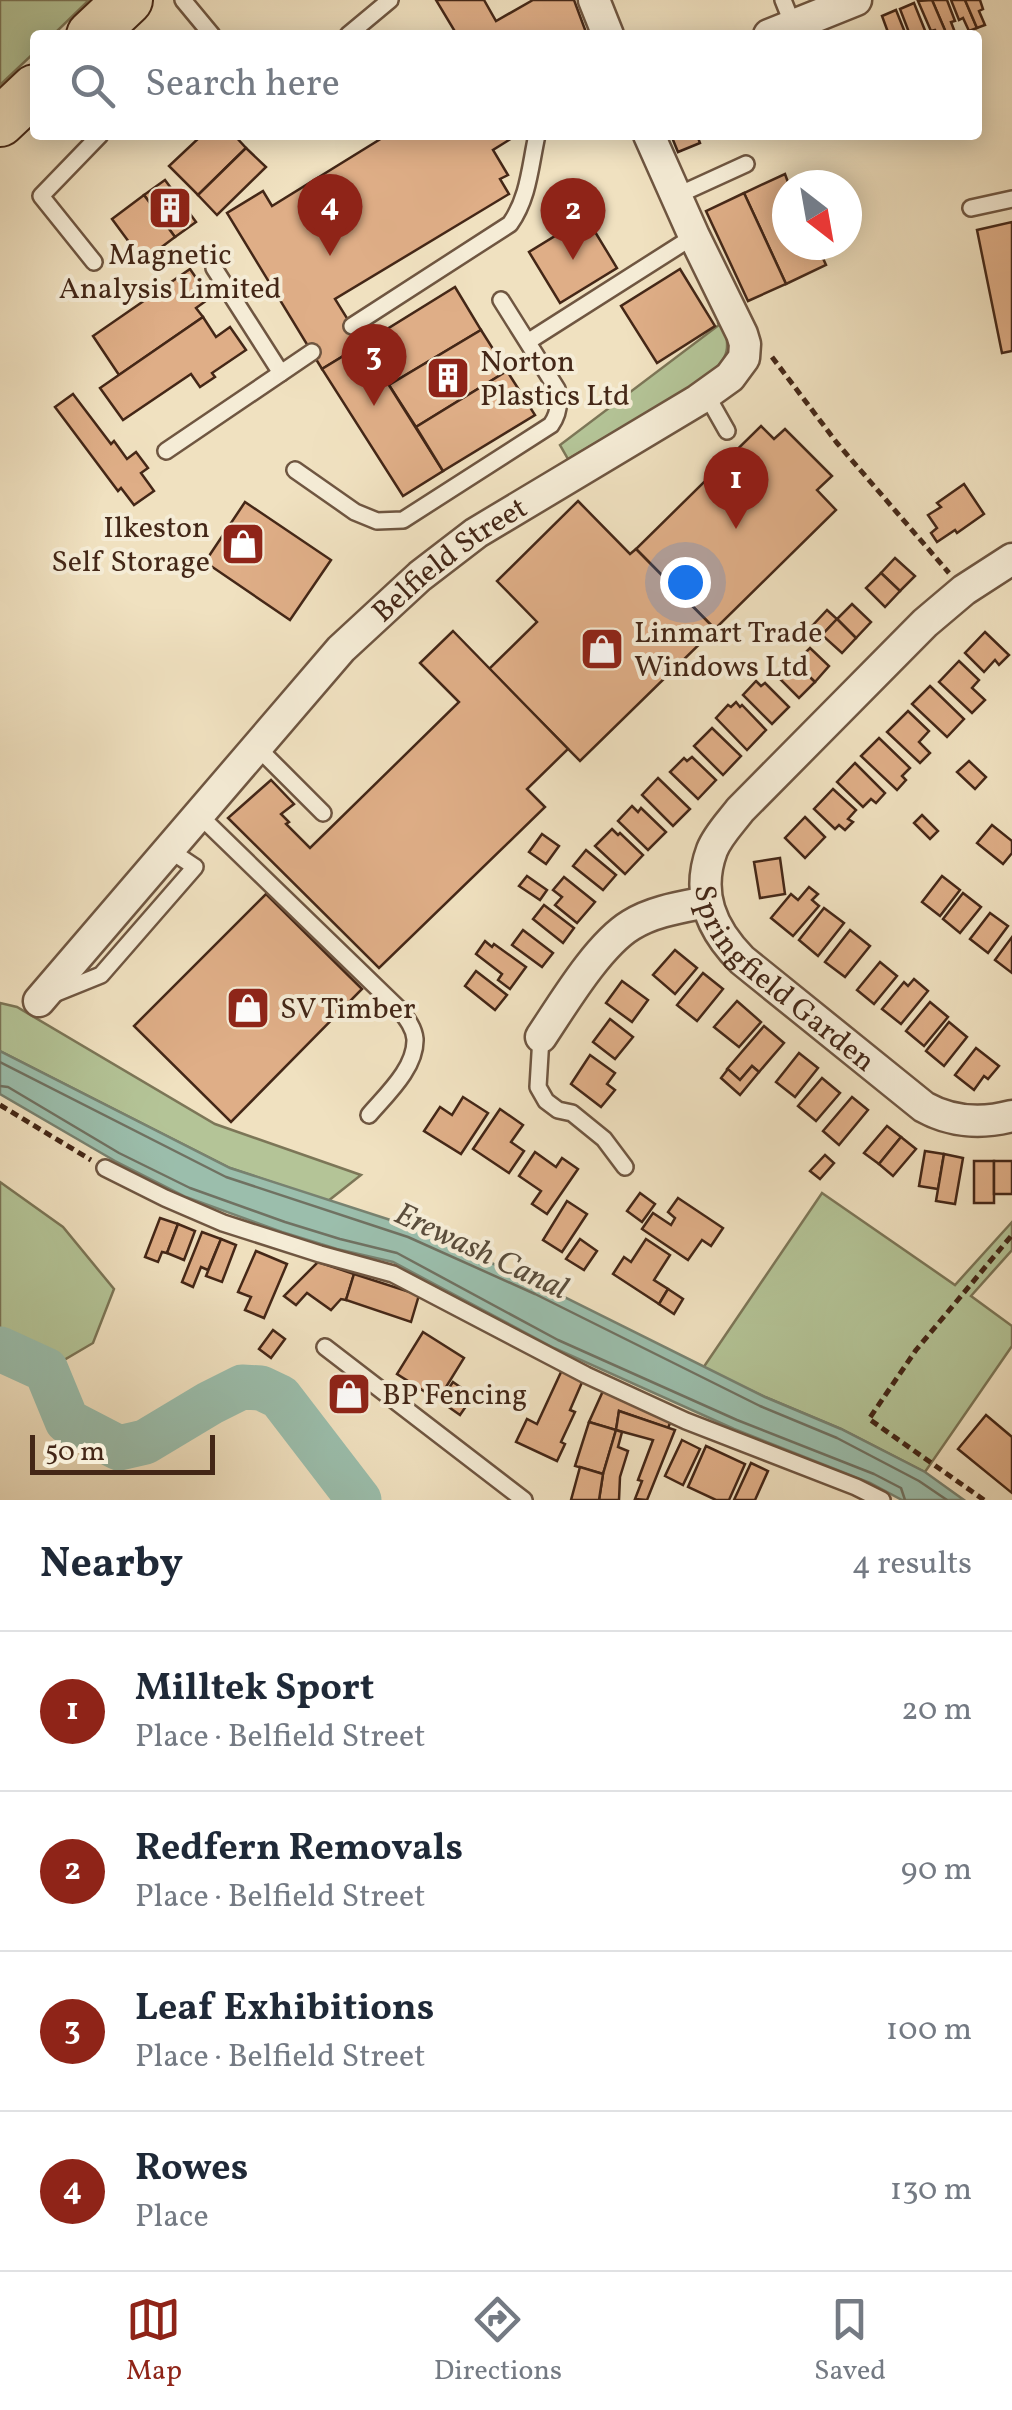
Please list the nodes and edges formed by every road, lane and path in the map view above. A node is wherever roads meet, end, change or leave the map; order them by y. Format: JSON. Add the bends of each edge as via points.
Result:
{"nodes":[{"id":1,"x":128,"y":0,"type":"edge"},
{"id":2,"x":183,"y":0,"type":"edge"},
{"id":3,"x":390,"y":0,"type":"edge"},
{"id":4,"x":594,"y":0,"type":"edge"},
{"id":5,"x":856,"y":0,"type":"edge"},
{"id":6,"x":781,"y":20,"type":"edge"},
{"id":7,"x":96,"y":30,"type":"edge"},
{"id":8,"x":203,"y":30,"type":"edge"},
{"id":9,"x":354,"y":30,"type":"edge"},
{"id":10,"x":606,"y":30,"type":"edge"},
{"id":11,"x":30,"y":93,"type":"edge"},
{"id":12,"x":0,"y":122,"type":"edge"},
{"id":13,"x":95,"y":140,"type":"edge"},
{"id":14,"x":536,"y":140,"type":"edge"},
{"id":15,"x":651,"y":140,"type":"edge"},
{"id":16,"x":746,"y":164,"type":"dead end"},
{"id":17,"x":676,"y":196,"type":"junction"},
{"id":18,"x":1012,"y":199,"type":"edge"},
{"id":19,"x":971,"y":208,"type":"dead end"},
{"id":20,"x":694,"y":236,"type":"junction"},
{"id":21,"x":94,"y":262,"type":"dead end"},
{"id":22,"x":214,"y":268,"type":"dead end"},
{"id":23,"x":501,"y":300,"type":"dead end"},
{"id":24,"x":352,"y":326,"type":"dead end"},
{"id":25,"x":742,"y":334,"type":"junction"},
{"id":26,"x":529,"y":341,"type":"junction"},
{"id":27,"x":312,"y":352,"type":"dead end"},
{"id":28,"x":281,"y":372,"type":"junction"},
{"id":29,"x":706,"y":394,"type":"junction"},
{"id":30,"x":727,"y":431,"type":"dead end"},
{"id":31,"x":166,"y":451,"type":"dead end"},
{"id":32,"x":295,"y":470,"type":"dead end"},
{"id":33,"x":1012,"y":560,"type":"edge"},
{"id":34,"x":964,"y":590,"type":"junction"},
{"id":35,"x":256,"y":746,"type":"junction"},
{"id":36,"x":323,"y":813,"type":"dead end"},
{"id":37,"x":198,"y":814,"type":"junction"},
{"id":38,"x":707,"y":902,"type":"junction"},
{"id":39,"x":39,"y":1001,"type":"dead end"},
{"id":40,"x":540,"y":1037,"type":"joint"},
{"id":41,"x":0,"y":1105,"type":"edge"},
{"id":42,"x":369,"y":1115,"type":"dead end"},
{"id":43,"x":1012,"y":1116,"type":"edge"},
{"id":44,"x":625,"y":1167,"type":"dead end"},
{"id":45,"x":106,"y":1168,"type":"joint"},
{"id":46,"x":1012,"y":1235,"type":"edge"},
{"id":47,"x":324,"y":1348,"type":"dead end"},
{"id":48,"x":524,"y":1500,"type":"edge"},
{"id":49,"x":882,"y":1500,"type":"edge"},
{"id":50,"x":984,"y":1500,"type":"edge"}],
"edges":[{"from":1,"to":7,"type":"main road"},
{"from":2,"to":8,"type":"lane"},
{"from":3,"to":9,"type":"lane"},
{"from":4,"to":10,"type":"street"},
{"from":5,"to":6,"type":"street"},
{"from":11,"to":12,"type":"main road"},
{"from":13,"to":21,"type":"lane","via":[[42,196]]},
{"from":14,"to":24,"type":"lane","via":[[526,192],[510,224]]},
{"from":15,"to":17,"type":"street"},
{"from":16,"to":17,"type":"lane"},
{"from":17,"to":20,"type":"street"},
{"from":18,"to":19,"type":"lane"},
{"from":20,"to":25,"type":"street"},
{"from":20,"to":26,"type":"lane"},
{"from":22,"to":28,"type":"lane"},
{"from":23,"to":26,"type":"lane"},
{"from":25,"to":29,"type":"street","name":"Belfield Street","via":[[744,358]]},
{"from":25,"to":34,"type":"path","via":[[764,344],[837,443]]},
{"from":26,"to":32,"type":"lane","via":[[557,389],[557,417],[403,520],[378,521],[355,512]]},
{"from":27,"to":28,"type":"lane"},
{"from":28,"to":31,"type":"lane"},
{"from":29,"to":30,"type":"lane"},
{"from":29,"to":35,"type":"street","name":"Belfield Street","via":[[476,533],[341,649]]},
{"from":33,"to":34,"type":"street","name":"Springfield Garden"},
{"from":34,"to":38,"type":"street","name":"Springfield Garden","via":[[740,810],[712,851]]},
{"from":35,"to":36,"type":"lane"},
{"from":35,"to":37,"type":"street","name":"Belfield Street"},
{"from":37,"to":39,"type":"street","name":"Belfield Street"},
{"from":37,"to":42,"type":"lane","via":[[410,1024],[412,1055]]},
{"from":38,"to":40,"type":"street","via":[[623,930]]},
{"from":38,"to":43,"type":"street","name":"Springfield Garden","via":[[715,927],[742,960],[924,1107],[967,1121]]},
{"from":40,"to":44,"type":"lane","via":[[538,1087],[546,1101],[595,1131]]},
{"from":41,"to":45,"type":"path"},
{"from":45,"to":49,"type":"lane","via":[[223,1222],[393,1274],[686,1421]]},
{"from":46,"to":50,"type":"path","via":[[916,1350],[869,1419]]},
{"from":47,"to":48,"type":"lane"}]}
